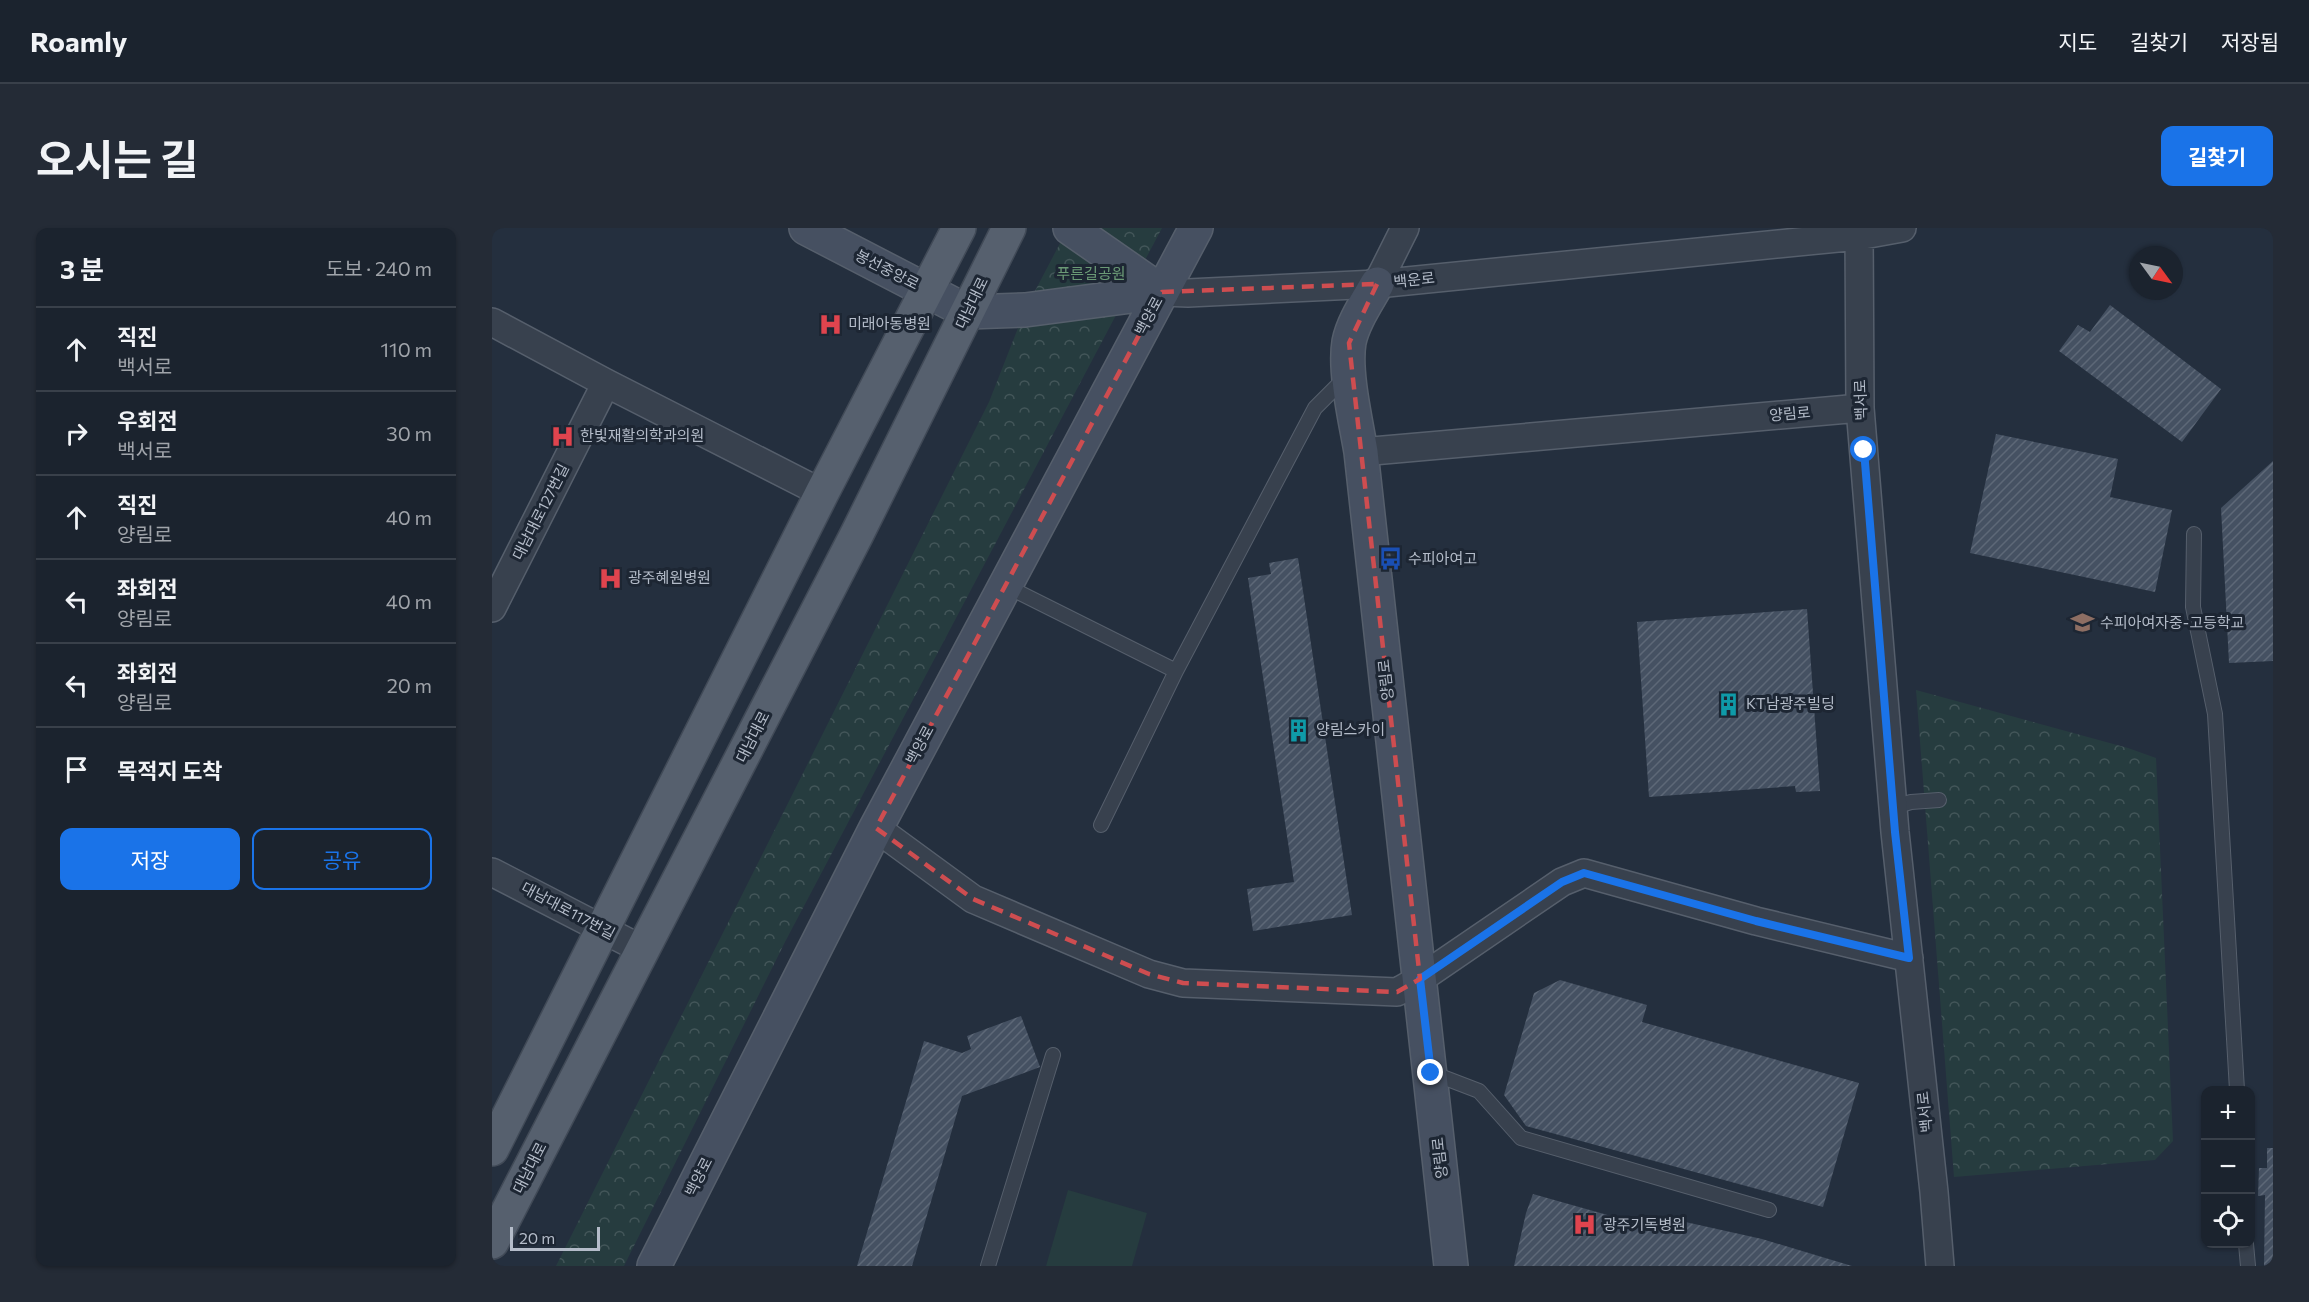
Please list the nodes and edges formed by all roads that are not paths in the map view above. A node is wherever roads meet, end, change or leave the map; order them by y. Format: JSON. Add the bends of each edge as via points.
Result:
{"nodes":[{"id":1,"x":806,"y":228,"type":"edge"},
{"id":2,"x":959,"y":228,"type":"edge"},
{"id":3,"x":1009,"y":228,"type":"edge"},
{"id":4,"x":1070,"y":228,"type":"edge"},
{"id":5,"x":1196,"y":228,"type":"edge"},
{"id":6,"x":1405,"y":228,"type":"edge"},
{"id":7,"x":1902,"y":228,"type":"edge"},
{"id":8,"x":1859,"y":232,"type":"edge"},
{"id":9,"x":1377,"y":284,"type":"junction"},
{"id":10,"x":928,"y":291,"type":"junction"},
{"id":11,"x":1162,"y":292,"type":"junction"},
{"id":12,"x":968,"y":312,"type":"junction"},
{"id":13,"x":492,"y":322,"type":"edge"},
{"id":14,"x":1349,"y":374,"type":"junction"},
{"id":15,"x":606,"y":383,"type":"junction"},
{"id":16,"x":1860,"y":408,"type":"junction"},
{"id":17,"x":1361,"y":452,"type":"junction"},
{"id":18,"x":822,"y":493,"type":"junction"},
{"id":19,"x":2194,"y":534,"type":"dead end"},
{"id":20,"x":1006,"y":586,"type":"junction"},
{"id":21,"x":492,"y":608,"type":"edge"},
{"id":22,"x":1176,"y":670,"type":"junction"},
{"id":23,"x":1939,"y":800,"type":"dead end"},
{"id":24,"x":1894,"y":807,"type":"junction"},
{"id":25,"x":1101,"y":825,"type":"dead end"},
{"id":26,"x":876,"y":828,"type":"junction"},
{"id":27,"x":492,"y":872,"type":"edge"},
{"id":28,"x":602,"y":929,"type":"junction"},
{"id":29,"x":643,"y":951,"type":"junction"},
{"id":30,"x":1909,"y":958,"type":"junction"},
{"id":31,"x":1420,"y":979,"type":"junction"},
{"id":32,"x":1053,"y":1055,"type":"dead end"},
{"id":33,"x":1431,"y":1073,"type":"junction"},
{"id":34,"x":2237,"y":1086,"type":"edge"},
{"id":35,"x":492,"y":1149,"type":"edge"},
{"id":36,"x":1769,"y":1210,"type":"dead end"},
{"id":37,"x":492,"y":1242,"type":"edge"},
{"id":38,"x":2246,"y":1248,"type":"edge"},
{"id":39,"x":654,"y":1266,"type":"edge"},
{"id":40,"x":988,"y":1266,"type":"edge"},
{"id":41,"x":1452,"y":1266,"type":"edge"},
{"id":42,"x":1940,"y":1266,"type":"edge"},
{"id":43,"x":2248,"y":1266,"type":"edge"}],
"edges":[{"from":1,"to":10,"type":"street","name":"봉선중앙로"},
{"from":2,"to":10,"type":"main road"},
{"from":3,"to":12,"type":"main road","name":"대남대로"},
{"from":4,"to":11,"type":"street"},
{"from":5,"to":11,"type":"street","name":"백양로"},
{"from":6,"to":9,"type":"street"},
{"from":7,"to":8,"type":"street","name":"백운로"},
{"from":8,"to":9,"type":"street","name":"백운로"},
{"from":8,"to":16,"type":"street","name":"백서로"},
{"from":9,"to":11,"type":"street","name":"백운로"},
{"from":9,"to":14,"type":"street","name":"양림로","via":[[1349,342]]},
{"from":10,"to":12,"type":"street","name":"봉선중앙로"},
{"from":10,"to":18,"type":"main road"},
{"from":11,"to":12,"type":"street","name":"백운로","via":[[1025,310]]},
{"from":11,"to":20,"type":"street","name":"백양로"},
{"from":12,"to":29,"type":"main road","name":"대남대로"},
{"from":13,"to":15,"type":"street"},
{"from":14,"to":17,"type":"street","name":"양림로"},
{"from":14,"to":22,"type":"lane","via":[[1315,408]]},
{"from":15,"to":18,"type":"street"},
{"from":15,"to":21,"type":"street","name":"대남대로127번길"},
{"from":16,"to":17,"type":"street","name":"양림로"},
{"from":16,"to":24,"type":"street","name":"백서로"},
{"from":17,"to":31,"type":"street","name":"양림로"},
{"from":18,"to":28,"type":"main road"},
{"from":19,"to":34,"type":"lane","via":[[2193,607],[2215,714]]},
{"from":20,"to":22,"type":"lane"},
{"from":20,"to":26,"type":"street","name":"백양로"},
{"from":22,"to":25,"type":"lane"},
{"from":23,"to":24,"type":"lane"},
{"from":24,"to":30,"type":"street","name":"백서로"},
{"from":26,"to":31,"type":"street","via":[[974,899],[1161,977],[1183,983],[1397,992]]},
{"from":26,"to":39,"type":"street","name":"백양로"},
{"from":27,"to":28,"type":"street","name":"대남대로117번길"},
{"from":28,"to":29,"type":"street","name":"대남대로117번길"},
{"from":28,"to":35,"type":"main road"},
{"from":29,"to":37,"type":"main road","name":"대남대로"},
{"from":30,"to":31,"type":"street","via":[[1584,873],[1562,882]]},
{"from":30,"to":42,"type":"street","name":"백서로"},
{"from":31,"to":33,"type":"street","name":"양림로"},
{"from":32,"to":40,"type":"lane"},
{"from":33,"to":36,"type":"lane","via":[[1479,1091],[1521,1138]]},
{"from":33,"to":41,"type":"street","name":"양림로"},
{"from":38,"to":43,"type":"lane"}]}
